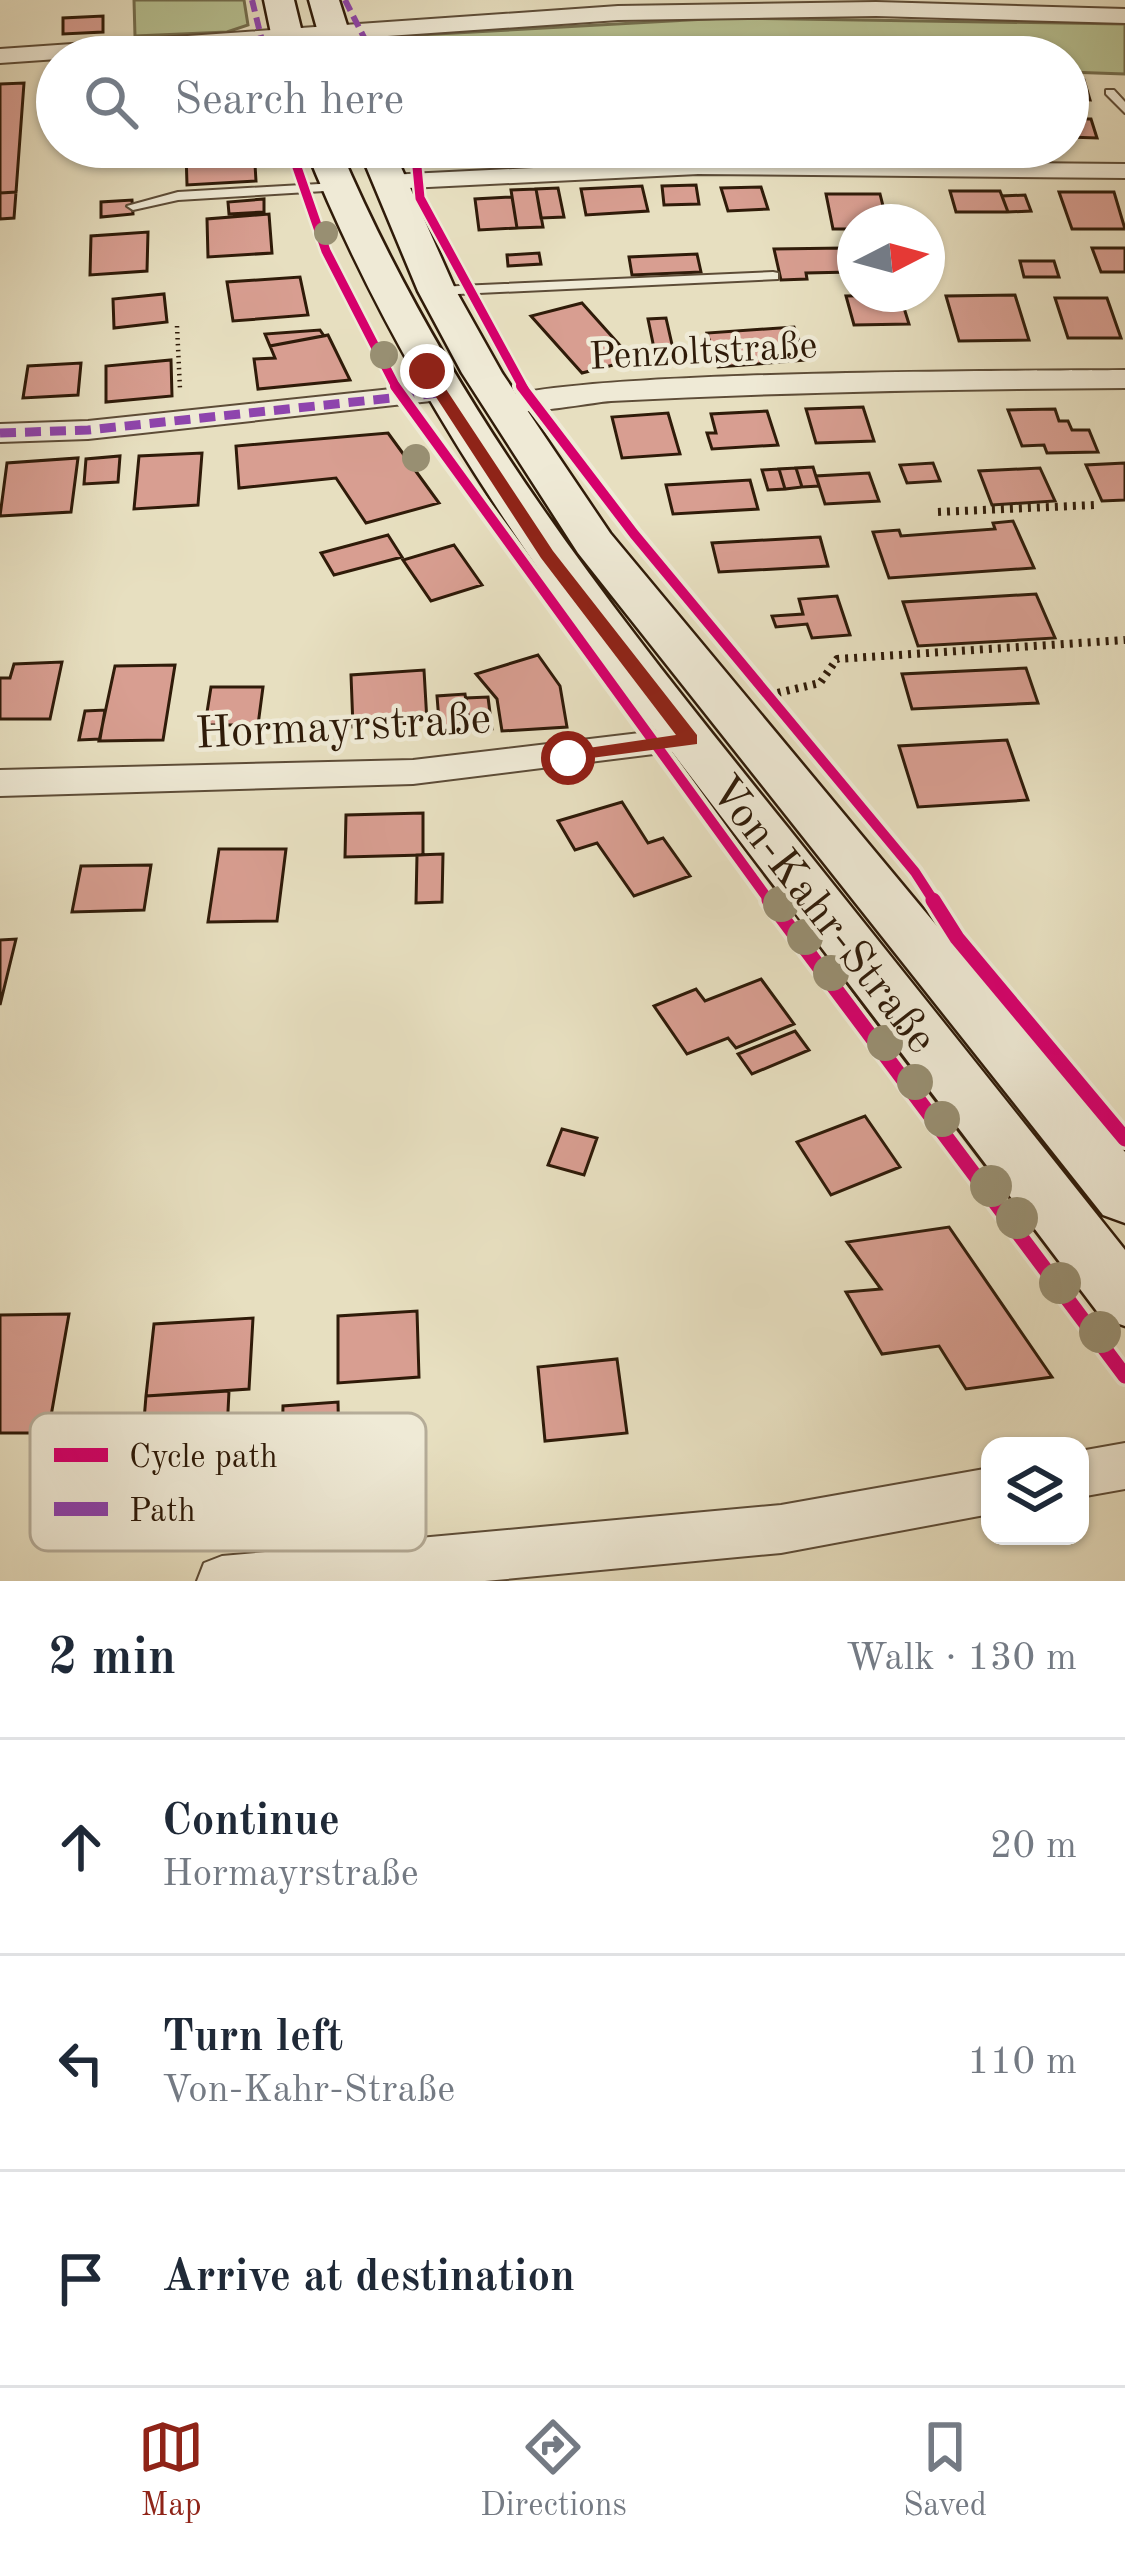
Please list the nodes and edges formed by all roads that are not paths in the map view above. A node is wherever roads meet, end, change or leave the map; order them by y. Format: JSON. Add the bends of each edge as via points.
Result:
{"nodes":[{"id":1,"x":279,"y":0,"type":"edge"},
{"id":2,"x":324,"y":0,"type":"edge"},
{"id":3,"x":1125,"y":16,"type":"edge"},
{"id":4,"x":288,"y":36,"type":"edge"},
{"id":5,"x":335,"y":36,"type":"edge"},
{"id":6,"x":431,"y":36,"type":"edge"},
{"id":7,"x":36,"y":55,"type":"edge"},
{"id":8,"x":0,"y":56,"type":"edge"},
{"id":9,"x":1110,"y":92,"type":"dead end"},
{"id":10,"x":1125,"y":109,"type":"edge"},
{"id":11,"x":325,"y":168,"type":"edge"},
{"id":12,"x":330,"y":168,"type":"edge"},
{"id":13,"x":384,"y":168,"type":"edge"},
{"id":14,"x":805,"y":168,"type":"edge"},
{"id":15,"x":1125,"y":171,"type":"edge"},
{"id":16,"x":133,"y":206,"type":"dead end"},
{"id":17,"x":772,"y":276,"type":"dead end"},
{"id":18,"x":437,"y":291,"type":"junction"},
{"id":19,"x":1125,"y":379,"type":"edge"},
{"id":20,"x":440,"y":393,"type":"junction"},
{"id":21,"x":501,"y":405,"type":"junction"},
{"id":22,"x":0,"y":434,"type":"edge"},
{"id":23,"x":709,"y":724,"type":"junction"},
{"id":24,"x":0,"y":783,"type":"edge"},
{"id":25,"x":1125,"y":1197,"type":"edge"},
{"id":26,"x":1125,"y":1298,"type":"edge"},
{"id":27,"x":1125,"y":1466,"type":"edge"},
{"id":28,"x":1089,"y":1472,"type":"edge"},
{"id":29,"x":981,"y":1493,"type":"edge"},
{"id":30,"x":222,"y":1581,"type":"edge"}],
"edges":[{"from":1,"to":4,"type":"main road"},
{"from":2,"to":5,"type":"main road"},
{"from":3,"to":6,"type":"street","via":[[744,9]]},
{"from":7,"to":8,"type":"street"},
{"from":9,"to":10,"type":"lane"},
{"from":11,"to":16,"type":"lane"},
{"from":12,"to":20,"type":"main road","name":"Von-Kahr-Straße"},
{"from":13,"to":18,"type":"main road","name":"Von-Kahr-Straße"},
{"from":14,"to":15,"type":"street"},
{"from":17,"to":18,"type":"lane"},
{"from":18,"to":21,"type":"main road","name":"Von-Kahr-Straße"},
{"from":19,"to":21,"type":"street","name":"Penzoltstraße","via":[[824,381]]},
{"from":20,"to":22,"type":"street"},
{"from":20,"to":23,"type":"main road","name":"Von-Kahr-Straße","via":[[547,554]]},
{"from":21,"to":23,"type":"main road","name":"Von-Kahr-Straße"},
{"from":23,"to":24,"type":"street","name":"Hormayrstraße","via":[[413,772]]},
{"from":23,"to":25,"type":"main road","name":"Von-Kahr-Straße"},
{"from":23,"to":26,"type":"main road","name":"Von-Kahr-Straße"},
{"from":27,"to":28,"type":"street"},
{"from":29,"to":30,"type":"street","via":[[781,1529]]}]}
